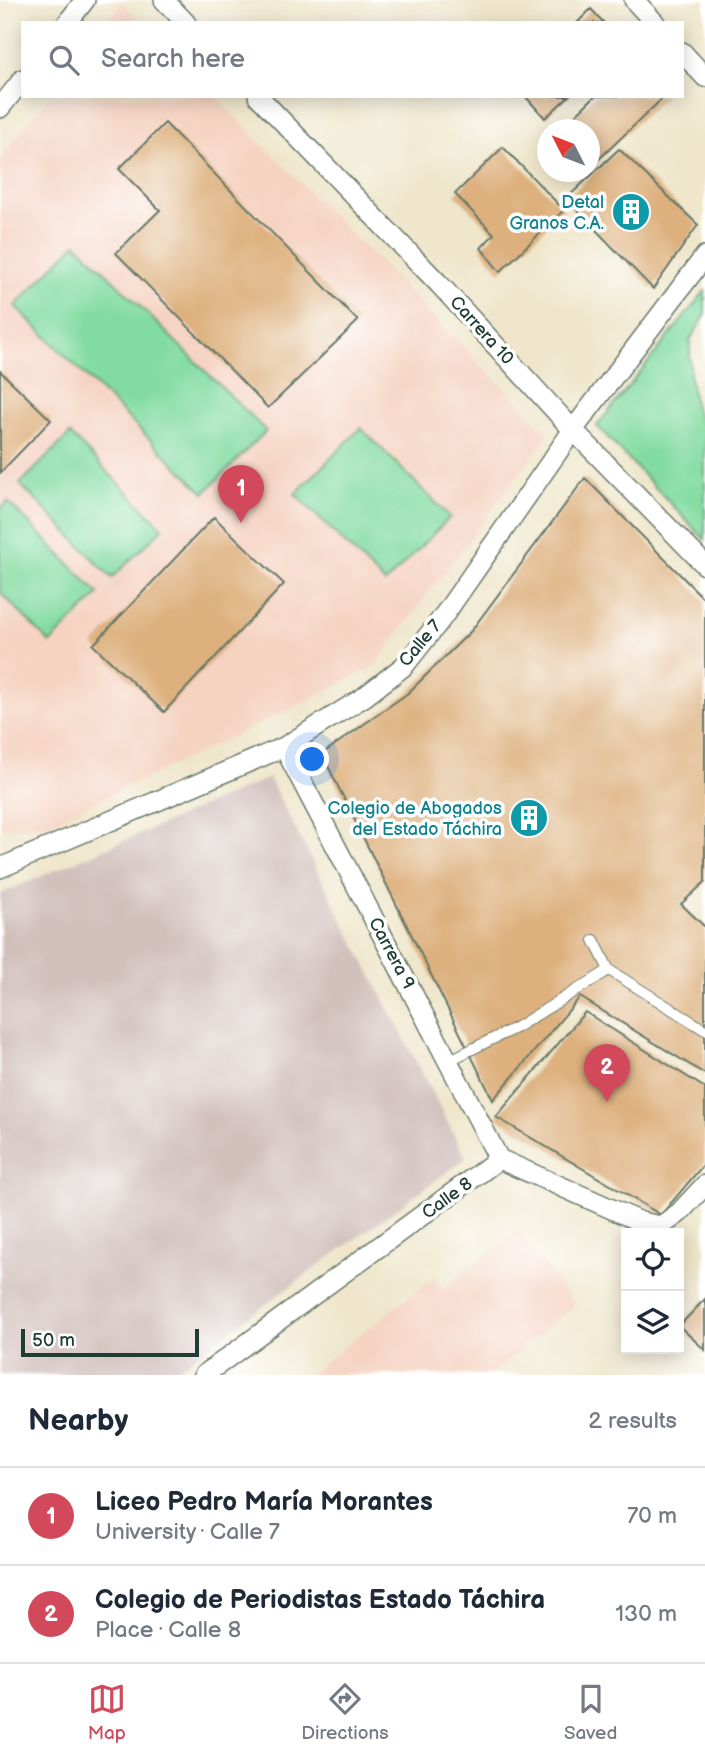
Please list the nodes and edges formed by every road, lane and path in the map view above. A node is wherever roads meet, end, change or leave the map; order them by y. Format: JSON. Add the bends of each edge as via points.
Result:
{"nodes":[{"id":1,"x":85,"y":0,"type":"edge"},
{"id":2,"x":164,"y":0,"type":"edge"},
{"id":3,"x":634,"y":0,"type":"edge"},
{"id":4,"x":69,"y":21,"type":"edge"},
{"id":5,"x":184,"y":21,"type":"edge"},
{"id":6,"x":653,"y":21,"type":"edge"},
{"id":7,"x":684,"y":54,"type":"edge"},
{"id":8,"x":705,"y":77,"type":"edge"},
{"id":9,"x":21,"y":82,"type":"edge"},
{"id":10,"x":260,"y":98,"type":"edge"},
{"id":11,"x":0,"y":108,"type":"edge"},
{"id":12,"x":705,"y":256,"type":"edge"},
{"id":13,"x":573,"y":430,"type":"junction"},
{"id":14,"x":705,"y":565,"type":"edge"},
{"id":15,"x":284,"y":747,"type":"junction"},
{"id":16,"x":0,"y":868,"type":"edge"},
{"id":17,"x":594,"y":940,"type":"dead end"},
{"id":18,"x":609,"y":970,"type":"junction"},
{"id":19,"x":705,"y":1030,"type":"edge"},
{"id":20,"x":448,"y":1061,"type":"junction"},
{"id":21,"x":499,"y":1160,"type":"junction"},
{"id":22,"x":705,"y":1185,"type":"edge"},
{"id":23,"x":204,"y":1375,"type":"edge"}],
"edges":[{"from":1,"to":4,"type":"street"},
{"from":2,"to":5,"type":"street"},
{"from":3,"to":6,"type":"street"},
{"from":7,"to":8,"type":"street"},
{"from":9,"to":11,"type":"street"},
{"from":10,"to":13,"type":"street","name":"Carrera 10"},
{"from":12,"to":13,"type":"street","name":"Calle 7"},
{"from":13,"to":14,"type":"street","name":"Carrera 10"},
{"from":13,"to":15,"type":"street","name":"Calle 7","via":[[404,666]]},
{"from":15,"to":16,"type":"street","name":"Calle 7"},
{"from":15,"to":20,"type":"street","name":"Carrera 9"},
{"from":17,"to":18,"type":"lane"},
{"from":18,"to":19,"type":"lane"},
{"from":18,"to":20,"type":"lane","via":[[517,1027]]},
{"from":20,"to":21,"type":"street","name":"Carrera 9"},
{"from":21,"to":22,"type":"street","via":[[641,1222],[661,1226]]},
{"from":21,"to":23,"type":"street","name":"Calle 8"}]}
